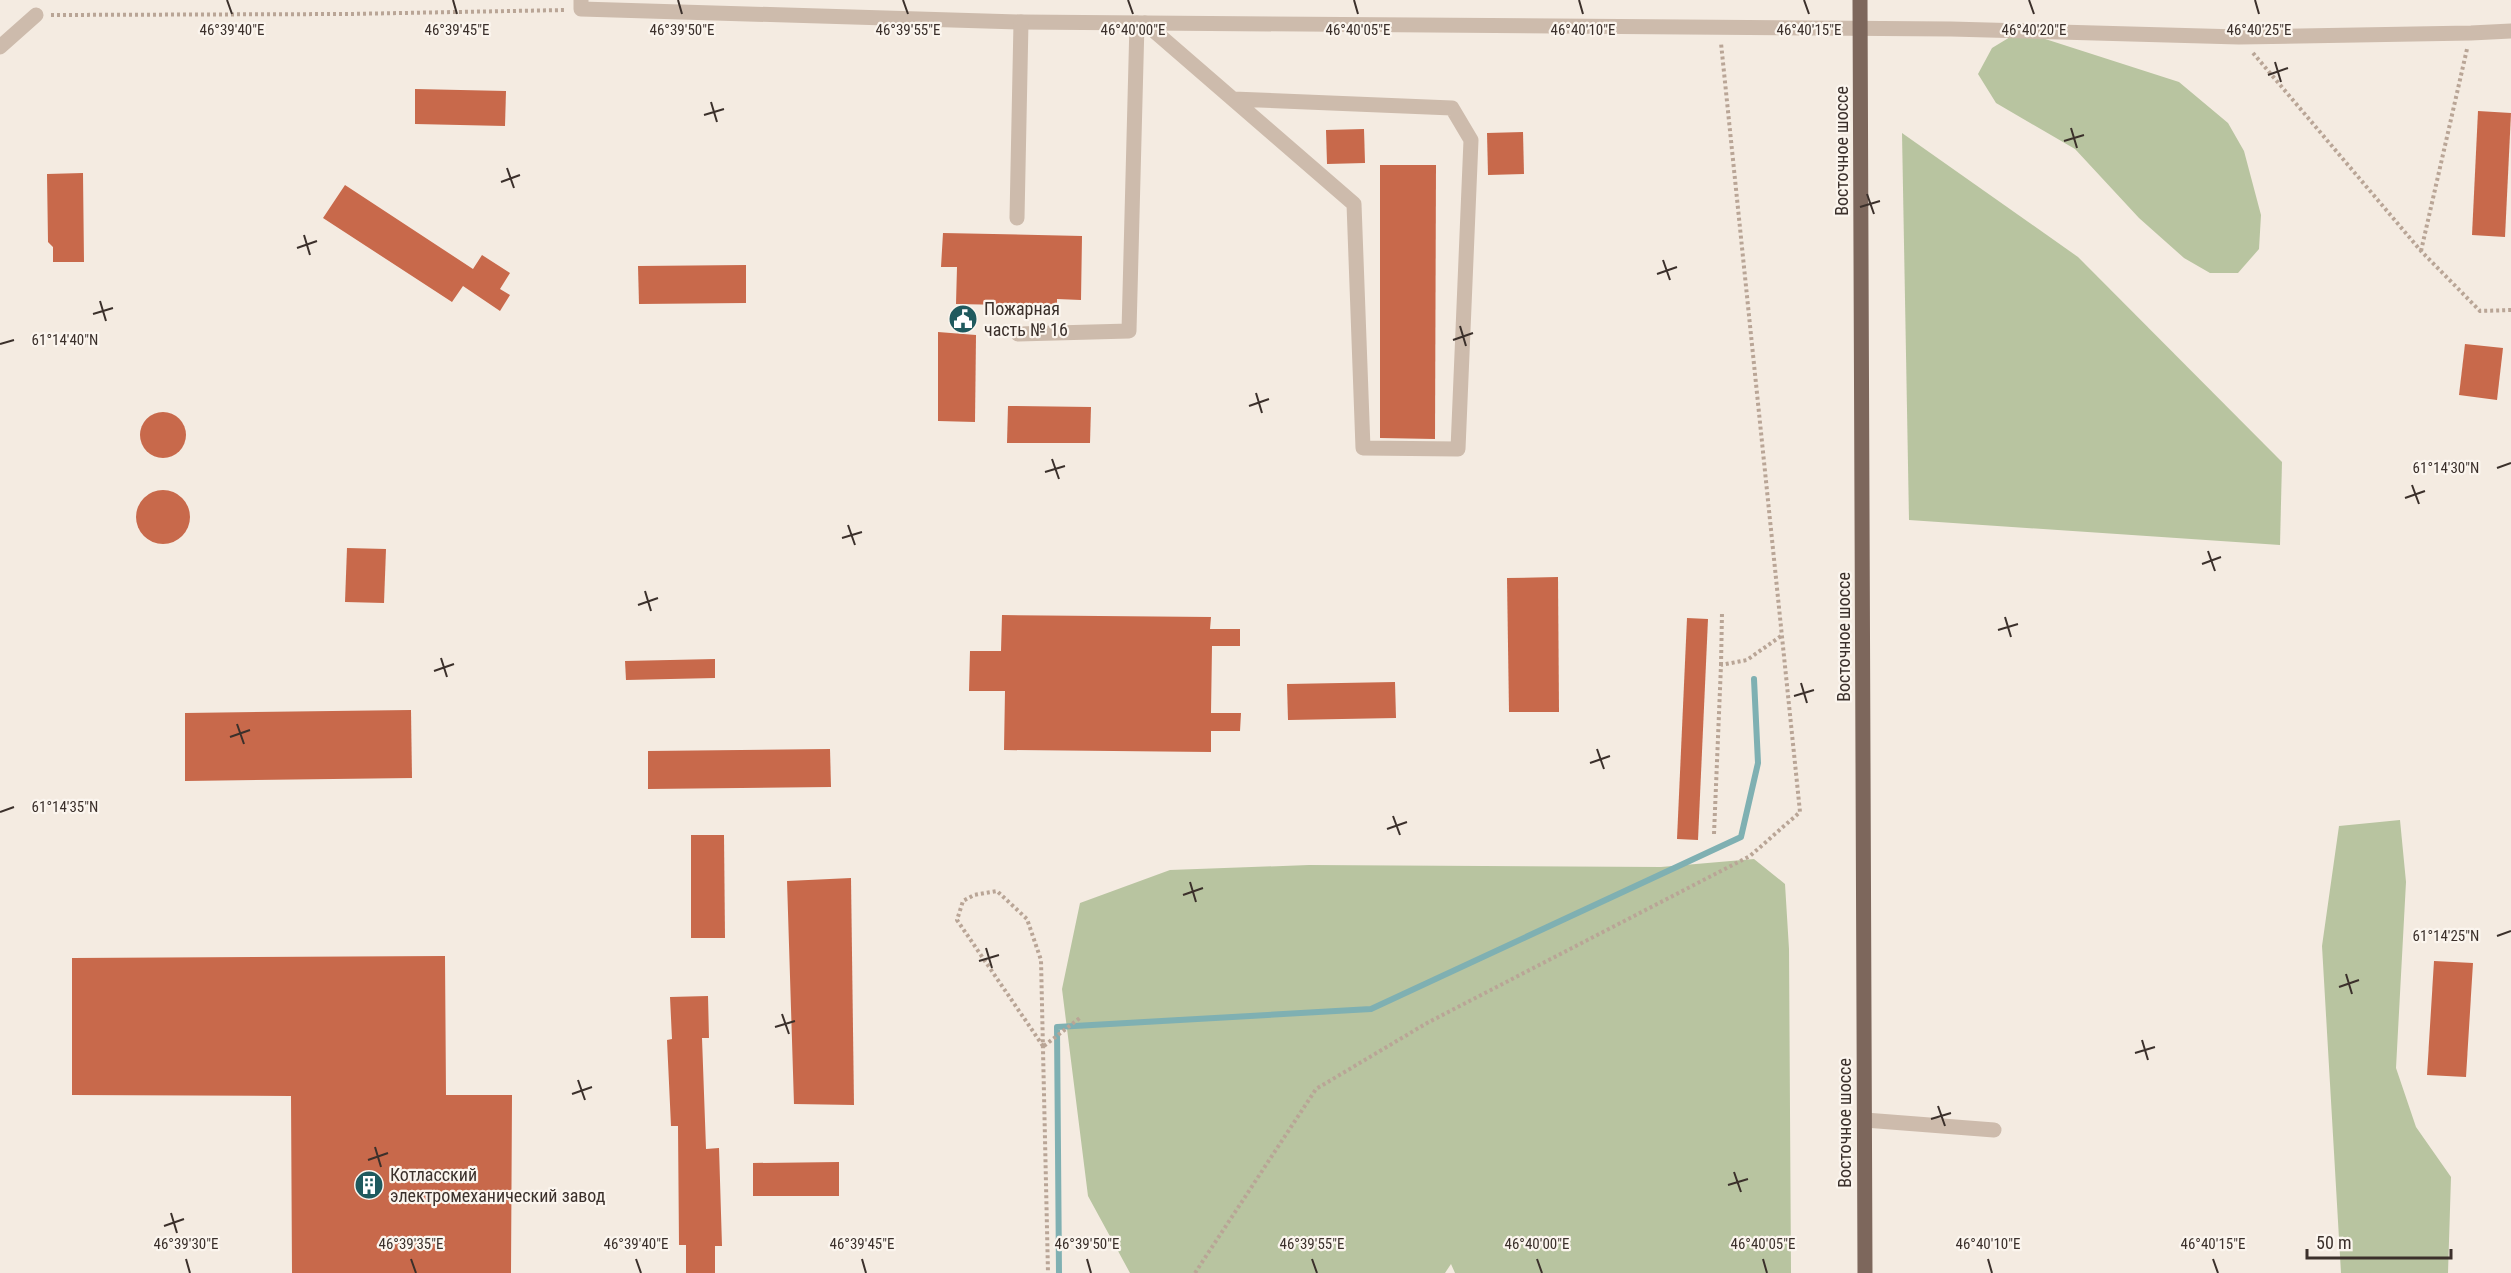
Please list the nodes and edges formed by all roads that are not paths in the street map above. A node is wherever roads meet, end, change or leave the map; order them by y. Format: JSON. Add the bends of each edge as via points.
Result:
{"nodes":[{"id":1,"x":1860,"y":0,"type":"edge"},
{"id":2,"x":581,"y":5,"type":"edge"},
{"id":3,"x":36,"y":15,"type":"road end"},
{"id":4,"x":1021,"y":22,"type":"junction"},
{"id":5,"x":1141,"y":23,"type":"junction"},
{"id":6,"x":1860,"y":28,"type":"junction"},
{"id":7,"x":2511,"y":31,"type":"edge"},
{"id":8,"x":0,"y":47,"type":"edge"},
{"id":9,"x":1233,"y":99,"type":"junction"},
{"id":10,"x":1017,"y":218,"type":"dead end"},
{"id":11,"x":1018,"y":334,"type":"dead end"},
{"id":12,"x":1865,"y":1120,"type":"junction"},
{"id":13,"x":1994,"y":1130,"type":"dead end"},
{"id":14,"x":1865,"y":1273,"type":"edge"}],
"edges":[{"from":1,"to":6,"type":"main road","name":"Восточное шоссе"},
{"from":2,"to":4,"type":"street"},
{"from":3,"to":8,"type":"street"},
{"from":4,"to":5,"type":"street"},
{"from":4,"to":10,"type":"street"},
{"from":5,"to":6,"type":"street"},
{"from":5,"to":9,"type":"street"},
{"from":5,"to":11,"type":"street","via":[[1129,330]]},
{"from":6,"to":7,"type":"street","via":[[2239,37]]},
{"from":6,"to":12,"type":"main road","name":"Восточное шоссе"},
{"from":9,"to":9,"type":"street","via":[[1354,204],[1363,448],[1458,449],[1471,140],[1452,108]]},
{"from":12,"to":13,"type":"street"},
{"from":12,"to":14,"type":"main road","name":"Восточное шоссе"}]}
